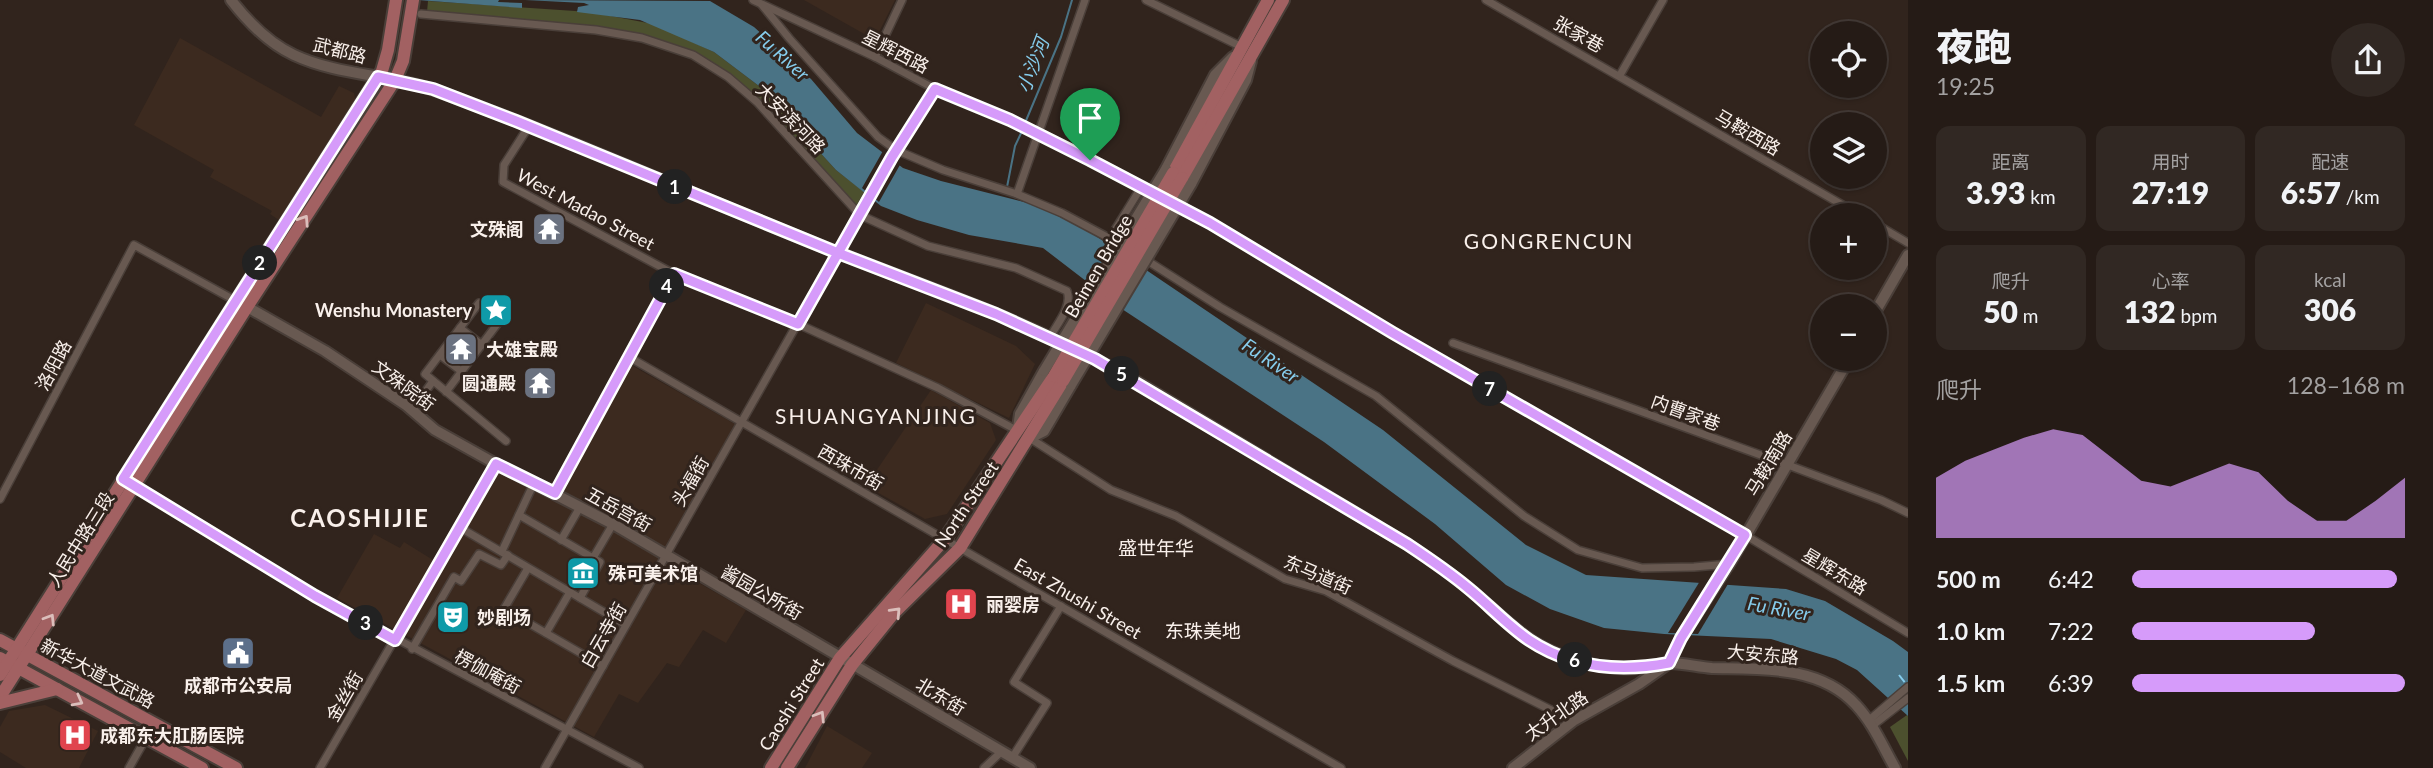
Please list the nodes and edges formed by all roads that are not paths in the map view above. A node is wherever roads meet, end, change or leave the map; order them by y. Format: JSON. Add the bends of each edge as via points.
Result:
{"nodes":[{"id":1,"x":231,"y":0,"type":"edge"},
{"id":2,"x":396,"y":0,"type":"edge"},
{"id":3,"x":413,"y":0,"type":"edge"},
{"id":4,"x":902,"y":0,"type":"edge"},
{"id":5,"x":1085,"y":0,"type":"edge"},
{"id":6,"x":1146,"y":0,"type":"edge"},
{"id":7,"x":1268,"y":0,"type":"edge"},
{"id":8,"x":1283,"y":0,"type":"edge"},
{"id":9,"x":1486,"y":0,"type":"edge"},
{"id":10,"x":1663,"y":0,"type":"edge"},
{"id":11,"x":757,"y":2,"type":"edge"},
{"id":12,"x":421,"y":14,"type":"dead end"},
{"id":13,"x":1248,"y":51,"type":"junction"},
{"id":14,"x":875,"y":57,"type":"junction"},
{"id":15,"x":1620,"y":75,"type":"junction"},
{"id":16,"x":378,"y":77,"type":"junction"},
{"id":17,"x":395,"y":80,"type":"junction"},
{"id":18,"x":935,"y":89,"type":"junction"},
{"id":19,"x":529,"y":126,"type":"junction"},
{"id":20,"x":1035,"y":132,"type":"junction"},
{"id":21,"x":894,"y":154,"type":"junction"},
{"id":22,"x":1178,"y":176,"type":"junction"},
{"id":23,"x":1142,"y":186,"type":"junction"},
{"id":24,"x":1014,"y":193,"type":"junction"},
{"id":25,"x":1839,"y":203,"type":"edge"},
{"id":26,"x":1176,"y":205,"type":"joint"},
{"id":27,"x":860,"y":215,"type":"junction"},
{"id":28,"x":1887,"y":231,"type":"edge"},
{"id":29,"x":1110,"y":238,"type":"junction"},
{"id":30,"x":1908,"y":243,"type":"edge"},
{"id":31,"x":838,"y":253,"type":"junction"},
{"id":32,"x":1908,"y":255,"type":"edge"},
{"id":33,"x":674,"y":274,"type":"junction"},
{"id":34,"x":1886,"y":294,"type":"edge"},
{"id":35,"x":242,"y":304,"type":"junction"},
{"id":36,"x":798,"y":324,"type":"junction"},
{"id":37,"x":460,"y":328,"type":"junction"},
{"id":38,"x":1050,"y":337,"type":"junction"},
{"id":39,"x":1452,"y":343,"type":"dead end"},
{"id":40,"x":482,"y":345,"type":"junction"},
{"id":41,"x":440,"y":355,"type":"junction"},
{"id":42,"x":629,"y":357,"type":"junction"},
{"id":43,"x":461,"y":371,"type":"junction"},
{"id":44,"x":1842,"y":371,"type":"edge"},
{"id":45,"x":1058,"y":378,"type":"junction"},
{"id":46,"x":433,"y":382,"type":"junction"},
{"id":47,"x":446,"y":392,"type":"junction"},
{"id":48,"x":412,"y":410,"type":"junction"},
{"id":49,"x":742,"y":422,"type":"junction"},
{"id":50,"x":1017,"y":431,"type":"junction"},
{"id":51,"x":1030,"y":438,"type":"junction"},
{"id":52,"x":506,"y":441,"type":"dead end"},
{"id":53,"x":496,"y":464,"type":"junction"},
{"id":54,"x":1788,"y":465,"type":"junction"},
{"id":55,"x":129,"y":482,"type":"junction"},
{"id":56,"x":534,"y":483,"type":"junction"},
{"id":57,"x":555,"y":493,"type":"junction"},
{"id":58,"x":0,"y":499,"type":"edge"},
{"id":59,"x":580,"y":507,"type":"junction"},
{"id":60,"x":1908,"y":513,"type":"edge"},
{"id":61,"x":519,"y":515,"type":"junction"},
{"id":62,"x":613,"y":524,"type":"junction"},
{"id":63,"x":459,"y":527,"type":"junction"},
{"id":64,"x":1745,"y":535,"type":"junction"},
{"id":65,"x":944,"y":539,"type":"junction"},
{"id":66,"x":561,"y":540,"type":"junction"},
{"id":67,"x":960,"y":548,"type":"junction"},
{"id":68,"x":505,"y":553,"type":"junction"},
{"id":69,"x":666,"y":556,"type":"junction"},
{"id":70,"x":593,"y":558,"type":"junction"},
{"id":71,"x":1729,"y":564,"type":"junction"},
{"id":72,"x":528,"y":568,"type":"junction"},
{"id":73,"x":570,"y":592,"type":"junction"},
{"id":74,"x":580,"y":598,"type":"junction"},
{"id":75,"x":1060,"y":606,"type":"junction"},
{"id":76,"x":626,"y":625,"type":"junction"},
{"id":77,"x":547,"y":633,"type":"junction"},
{"id":78,"x":1908,"y":633,"type":"edge"},
{"id":79,"x":1681,"y":638,"type":"joint"},
{"id":80,"x":0,"y":640,"type":"edge"},
{"id":81,"x":395,"y":640,"type":"junction"},
{"id":82,"x":412,"y":649,"type":"junction"},
{"id":83,"x":22,"y":652,"type":"junction"},
{"id":84,"x":840,"y":658,"type":"junction"},
{"id":85,"x":9,"y":663,"type":"edge"},
{"id":86,"x":1669,"y":663,"type":"junction"},
{"id":87,"x":852,"y":664,"type":"junction"},
{"id":88,"x":603,"y":666,"type":"junction"},
{"id":89,"x":0,"y":675,"type":"edge"},
{"id":90,"x":1908,"y":687,"type":"edge"},
{"id":91,"x":57,"y":689,"type":"junction"},
{"id":92,"x":0,"y":697,"type":"edge"},
{"id":93,"x":1908,"y":698,"type":"edge"},
{"id":94,"x":0,"y":703,"type":"edge"},
{"id":95,"x":1886,"y":711,"type":"junction"},
{"id":96,"x":1573,"y":721,"type":"junction"},
{"id":97,"x":1870,"y":724,"type":"junction"},
{"id":98,"x":567,"y":729,"type":"junction"},
{"id":99,"x":146,"y":737,"type":"junction"},
{"id":100,"x":1000,"y":752,"type":"junction"},
{"id":101,"x":1012,"y":758,"type":"junction"},
{"id":102,"x":1025,"y":767,"type":"edge"},
{"id":103,"x":1516,"y":767,"type":"edge"},
{"id":104,"x":129,"y":768,"type":"edge"},
{"id":105,"x":202,"y":768,"type":"edge"},
{"id":106,"x":236,"y":768,"type":"edge"},
{"id":107,"x":320,"y":768,"type":"edge"},
{"id":108,"x":545,"y":768,"type":"edge"},
{"id":109,"x":639,"y":768,"type":"edge"},
{"id":110,"x":771,"y":768,"type":"edge"},
{"id":111,"x":787,"y":768,"type":"edge"},
{"id":112,"x":984,"y":768,"type":"edge"},
{"id":113,"x":1341,"y":768,"type":"edge"},
{"id":114,"x":1895,"y":768,"type":"edge"}],
"edges":[{"from":1,"to":16,"type":"street","name":"武都路","via":[[259,32],[290,54],[313,64]]},
{"from":2,"to":16,"type":"main road","name":"人民中路三段","via":[[384,67]]},
{"from":3,"to":17,"type":"main road","name":"人民中路三段","via":[[403,61]]},
{"from":4,"to":14,"type":"street"},
{"from":5,"to":20,"type":"street"},
{"from":6,"to":13,"type":"street"},
{"from":7,"to":13,"type":"main road"},
{"from":8,"to":13,"type":"main road"},
{"from":9,"to":15,"type":"street","name":"张家巷"},
{"from":10,"to":15,"type":"street"},
{"from":11,"to":14,"type":"street","name":"星辉西路"},
{"from":11,"to":21,"type":"street"},
{"from":12,"to":27,"type":"street","name":"大安滨河路","via":[[596,30],[642,37],[693,55],[757,102]]},
{"from":13,"to":22,"type":"main road","name":"Beimen Bridge"},
{"from":13,"to":22,"type":"street","via":[[1246,80]]},
{"from":14,"to":18,"type":"street","name":"星辉西路"},
{"from":15,"to":25,"type":"street","name":"马鞍西路"},
{"from":16,"to":17,"type":"street","name":"武都路"},
{"from":16,"to":35,"type":"main road","name":"人民中路三段"},
{"from":17,"to":19,"type":"street","name":"武都路","via":[[433,89]]},
{"from":35,"to":17,"type":"main road","name":"人民中路三段","one_way":true},
{"from":18,"to":20,"type":"street","name":"星辉西路"},
{"from":18,"to":21,"type":"street","name":"头福街"},
{"from":19,"to":31,"type":"street","name":"武都路"},
{"from":19,"to":33,"type":"street","name":"West Madao Street","via":[[504,165],[503,182]]},
{"from":20,"to":23,"type":"street","name":"星辉西路"},
{"from":20,"to":24,"type":"street"},
{"from":21,"to":24,"type":"street"},
{"from":21,"to":27,"type":"street","name":"头福街"},
{"from":22,"to":45,"type":"main road","name":"Beimen Bridge","bridge":true},
{"from":22,"to":45,"type":"street","bridge":true},
{"from":23,"to":26,"type":"street","name":"星辉西路"},
{"from":23,"to":29,"type":"street"},
{"from":24,"to":29,"type":"street"},
{"from":26,"to":64,"type":"street","name":"星辉东路"},
{"from":27,"to":31,"type":"street","name":"头福街"},
{"from":27,"to":38,"type":"street","name":"大安滨河路","via":[[928,246],[1016,268],[1067,291],[1068,305]]},
{"from":28,"to":30,"type":"street"},
{"from":29,"to":71,"type":"street","via":[[1376,396],[1524,516],[1578,550],[1642,568]]},
{"from":31,"to":36,"type":"street","name":"头福街"},
{"from":31,"to":38,"type":"street","name":"武都路"},
{"from":32,"to":34,"type":"street"},
{"from":33,"to":36,"type":"street","name":"West Madao Street"},
{"from":33,"to":42,"type":"street"},
{"from":35,"to":48,"type":"street","name":"文殊院街","via":[[325,351]]},
{"from":35,"to":55,"type":"main road","name":"人民中路三段"},
{"from":35,"to":58,"type":"street","name":"洛阳路","via":[[134,245]]},
{"from":36,"to":49,"type":"street","name":"头福街"},
{"from":36,"to":50,"type":"street","name":"West Madao Street","via":[[938,388]]},
{"from":37,"to":40,"type":"street"},
{"from":37,"to":40,"type":"street","via":[[479,303],[501,319]]},
{"from":37,"to":41,"type":"street"},
{"from":38,"to":86,"type":"street","name":"大安东路","via":[[1128,376],[1407,544],[1545,650],[1609,668]]},
{"from":39,"to":54,"type":"street","name":"内曹家巷"},
{"from":40,"to":43,"type":"street"},
{"from":41,"to":43,"type":"street"},
{"from":41,"to":46,"type":"street","via":[[425,374]]},
{"from":42,"to":49,"type":"street","name":"西珠市街"},
{"from":42,"to":57,"type":"street"},
{"from":43,"to":47,"type":"street"},
{"from":44,"to":54,"type":"street","name":"马鞍南路"},
{"from":45,"to":50,"type":"main road","name":"North Street"},
{"from":45,"to":51,"type":"main road","name":"North Street"},
{"from":46,"to":47,"type":"street"},
{"from":46,"to":48,"type":"street"},
{"from":47,"to":52,"type":"street"},
{"from":48,"to":53,"type":"street","name":"文殊院街","via":[[435,429]]},
{"from":49,"to":65,"type":"street","name":"西珠市街"},
{"from":49,"to":69,"type":"street","name":"头福街"},
{"from":50,"to":51,"type":"street","name":"东马道街"},
{"from":50,"to":65,"type":"main road","name":"North Street"},
{"from":51,"to":67,"type":"main road","name":"North Street"},
{"from":51,"to":96,"type":"street","name":"东马道街","via":[[1111,489],[1176,516],[1285,579],[1326,591]]},
{"from":53,"to":56,"type":"street","name":"文殊院街"},
{"from":53,"to":63,"type":"street","name":"金丝街"},
{"from":54,"to":60,"type":"street","name":"内曹家巷"},
{"from":54,"to":64,"type":"street","name":"马鞍南路"},
{"from":55,"to":81,"type":"street","name":"楞伽庵街"},
{"from":55,"to":83,"type":"main road","name":"人民中路三段"},
{"from":56,"to":57,"type":"street","name":"文殊院街"},
{"from":56,"to":61,"type":"street"},
{"from":57,"to":59,"type":"street","name":"五岳宫街"},
{"from":59,"to":62,"type":"street","name":"五岳宫街"},
{"from":59,"to":66,"type":"street"},
{"from":61,"to":66,"type":"street"},
{"from":61,"to":68,"type":"street"},
{"from":62,"to":69,"type":"street","name":"五岳宫街"},
{"from":62,"to":70,"type":"street"},
{"from":63,"to":68,"type":"street"},
{"from":63,"to":81,"type":"street","name":"金丝街"},
{"from":64,"to":71,"type":"street","name":"马鞍南路"},
{"from":64,"to":78,"type":"street","name":"星辉东路"},
{"from":65,"to":67,"type":"street","name":"East Zhushi Street"},
{"from":65,"to":84,"type":"main road","name":"North Street"},
{"from":66,"to":70,"type":"street"},
{"from":67,"to":75,"type":"street","name":"East Zhushi Street"},
{"from":87,"to":67,"type":"main road","name":"North Street","one_way":true,"via":[[894,613]]},
{"from":68,"to":72,"type":"street"},
{"from":68,"to":82,"type":"street","via":[[501,565],[479,554],[461,581],[454,577]]},
{"from":69,"to":76,"type":"street","name":"白云寺街"},
{"from":69,"to":84,"type":"street","name":"酱园公所街"},
{"from":70,"to":74,"type":"street","via":[[600,562]]},
{"from":71,"to":79,"type":"street","name":"马鞍南路"},
{"from":72,"to":73,"type":"street"},
{"from":72,"to":77,"type":"street","via":[[504,609]]},
{"from":73,"to":74,"type":"street"},
{"from":73,"to":77,"type":"street"},
{"from":74,"to":76,"type":"street"},
{"from":75,"to":101,"type":"street","via":[[1014,682],[1047,703]]},
{"from":75,"to":113,"type":"street","name":"East Zhushi Street"},
{"from":76,"to":88,"type":"street","name":"白云寺街"},
{"from":77,"to":88,"type":"street"},
{"from":79,"to":86,"type":"street","name":"太升北路"},
{"from":80,"to":83,"type":"main road","name":"新华大道文武路"},
{"from":81,"to":82,"type":"street","name":"楞伽庵街"},
{"from":81,"to":107,"type":"street","name":"金丝街"},
{"from":82,"to":98,"type":"street","name":"楞伽庵街"},
{"from":83,"to":85,"type":"main road","name":"人民中路三段"},
{"from":83,"to":106,"type":"main road","name":"新华大道文武路"},
{"from":84,"to":87,"type":"street","name":"北东街"},
{"from":84,"to":110,"type":"main road","name":"Caoshi Street"},
{"from":85,"to":89,"type":"main road","name":"人民中路三段"},
{"from":85,"to":91,"type":"main road","name":"新华大道文武路"},
{"from":85,"to":92,"type":"main road","name":"人民中路三段"},
{"from":86,"to":96,"type":"street","name":"太升北路"},
{"from":86,"to":97,"type":"street","name":"大安东路","via":[[1797,672],[1832,685],[1855,703]]},
{"from":87,"to":100,"type":"street","name":"北东街"},
{"from":111,"to":87,"type":"main road","name":"Caoshi Street","one_way":true},
{"from":88,"to":98,"type":"street","name":"白云寺街"},
{"from":90,"to":95,"type":"street"},
{"from":91,"to":94,"type":"main road"},
{"from":91,"to":99,"type":"main road","name":"新华大道文武路","one_way":true},
{"from":93,"to":95,"type":"street"},
{"from":95,"to":97,"type":"street"},
{"from":96,"to":103,"type":"street","name":"太升北路"},
{"from":97,"to":114,"type":"street","name":"大安东路"},
{"from":98,"to":108,"type":"street","name":"白云寺街"},
{"from":98,"to":109,"type":"street","name":"楞伽庵街"},
{"from":99,"to":104,"type":"street"},
{"from":99,"to":105,"type":"main road","name":"新华大道文武路"},
{"from":100,"to":101,"type":"street","name":"北东街"},
{"from":100,"to":112,"type":"street"},
{"from":101,"to":102,"type":"street","name":"北东街"}]}
